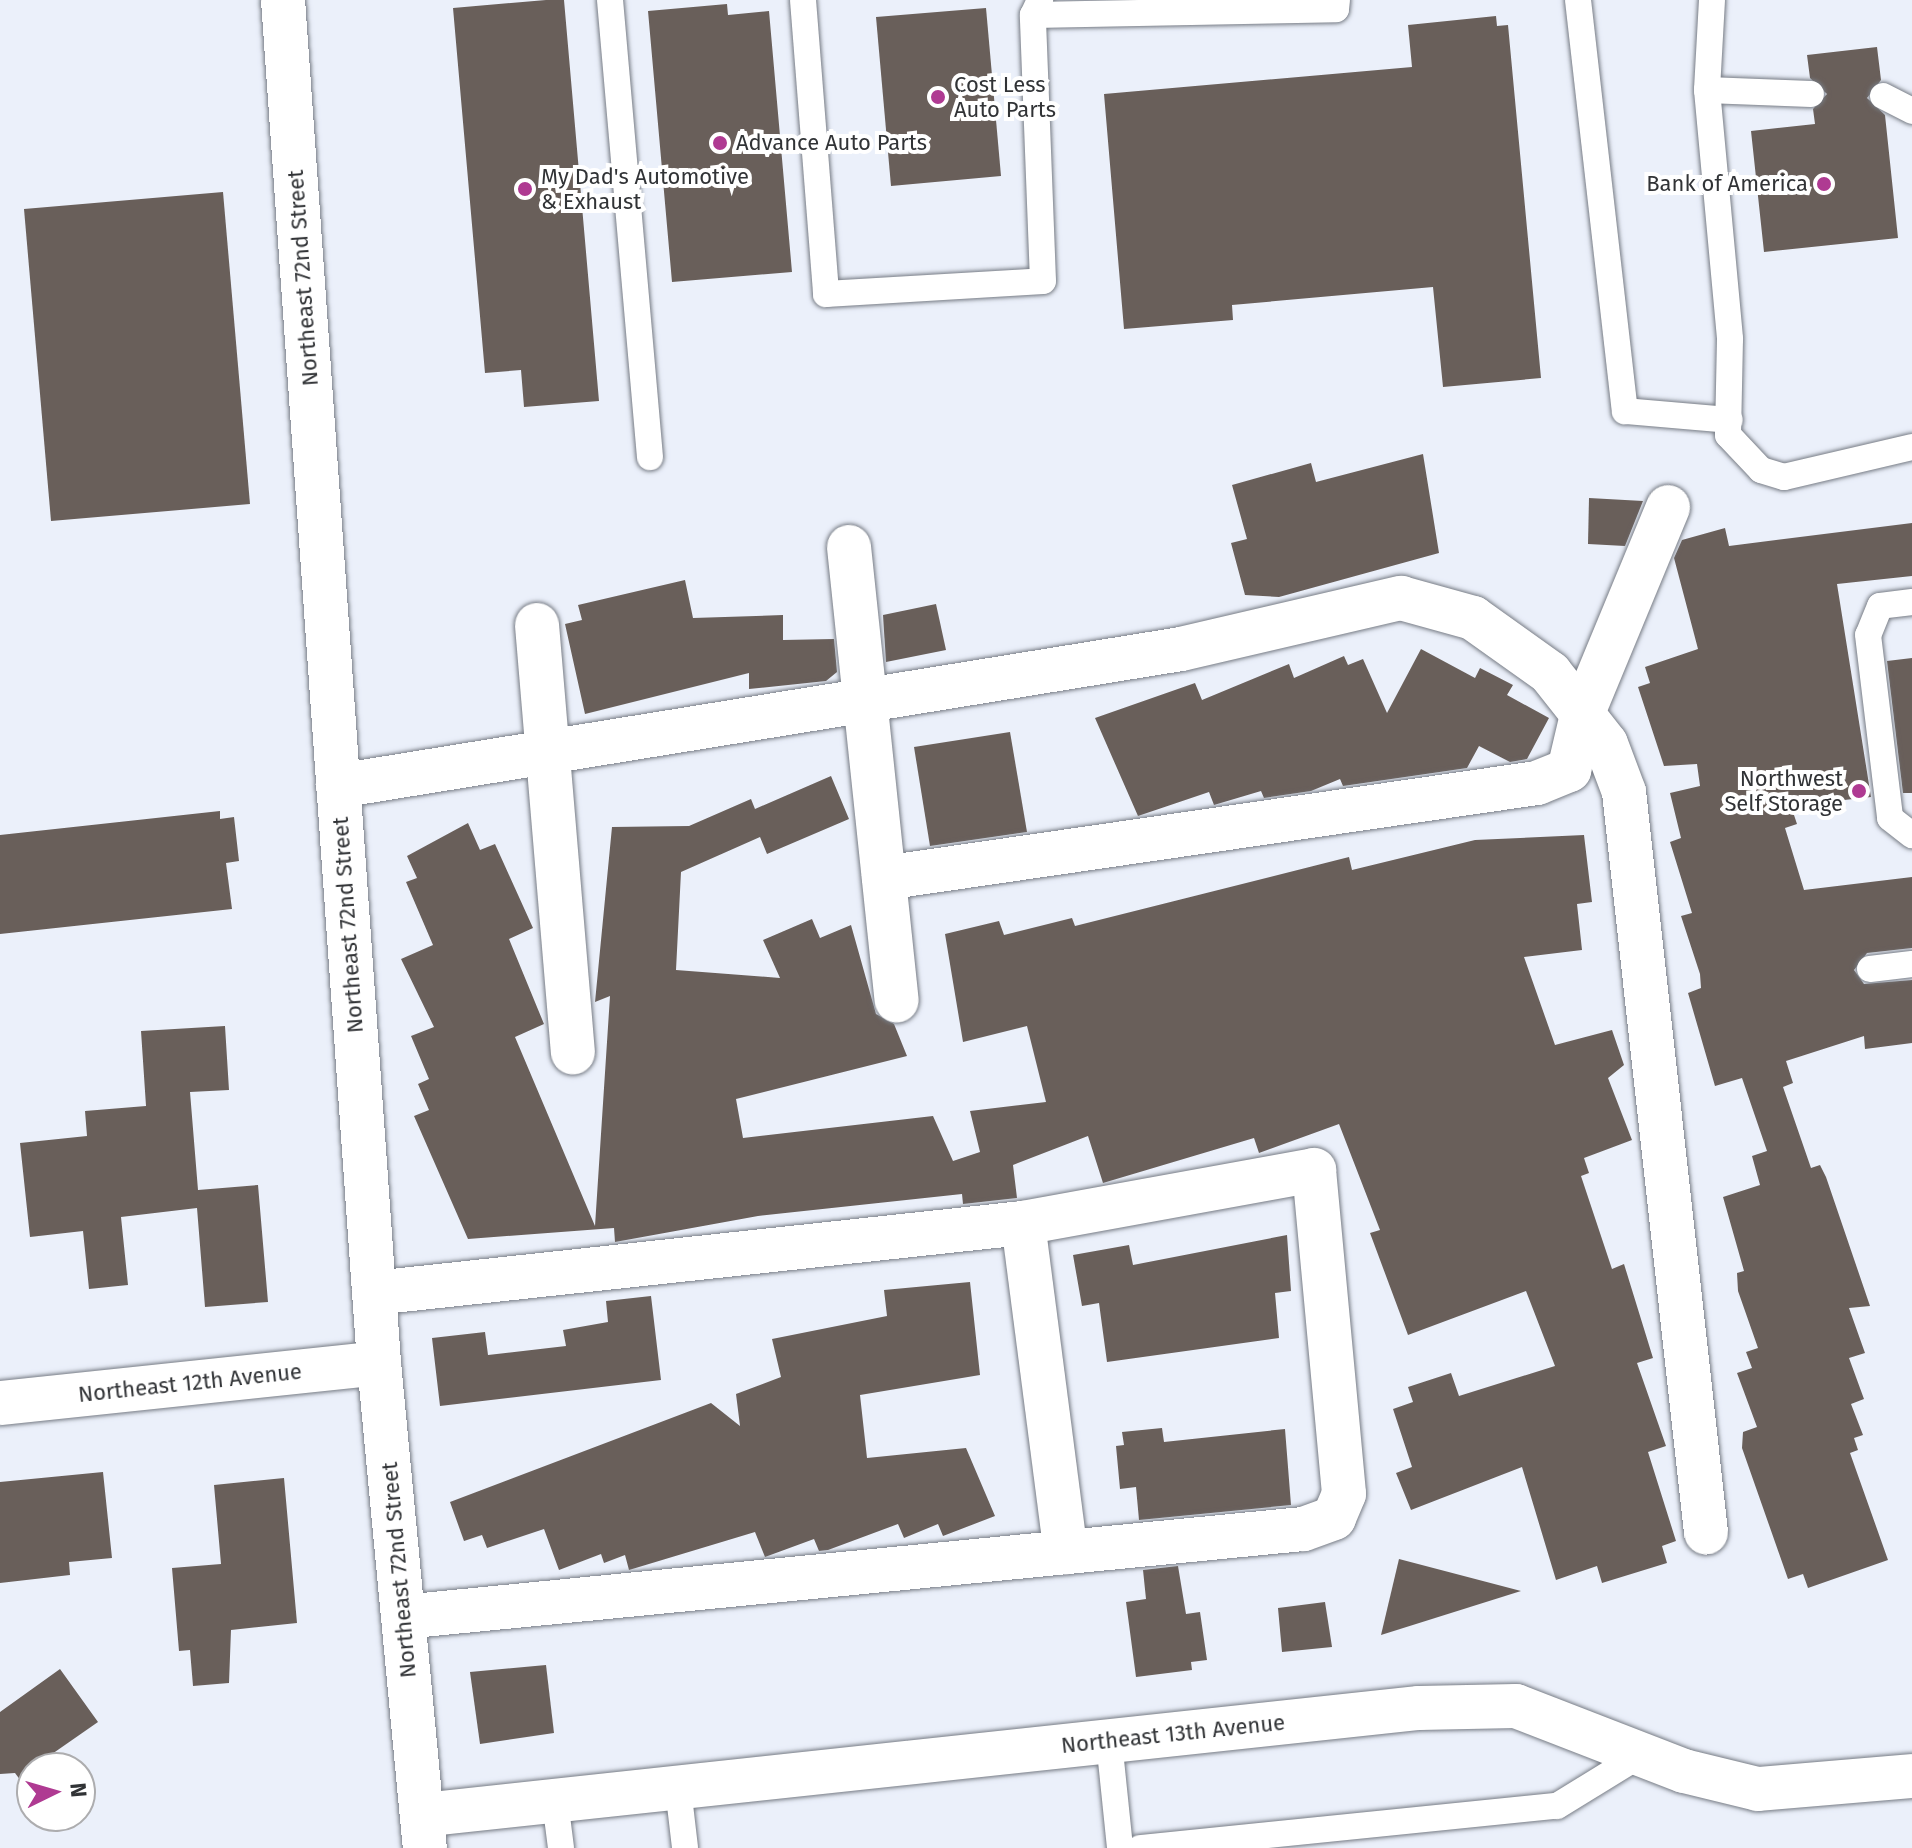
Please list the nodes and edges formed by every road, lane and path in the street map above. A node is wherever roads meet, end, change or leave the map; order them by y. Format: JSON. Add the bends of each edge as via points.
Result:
{"nodes":[{"id":1,"x":283,"y":0,"type":"edge"},
{"id":2,"x":610,"y":0,"type":"edge"},
{"id":3,"x":803,"y":0,"type":"edge"},
{"id":4,"x":1337,"y":0,"type":"edge"},
{"id":5,"x":1578,"y":0,"type":"edge"},
{"id":6,"x":1712,"y":0,"type":"edge"},
{"id":7,"x":1036,"y":8,"type":"edge"},
{"id":8,"x":1707,"y":90,"type":"junction"},
{"id":9,"x":1811,"y":94,"type":"dead end"},
{"id":10,"x":1883,"y":96,"type":"dead end"},
{"id":11,"x":1912,"y":111,"type":"edge"},
{"id":12,"x":1730,"y":420,"type":"junction"},
{"id":13,"x":1912,"y":447,"type":"edge"},
{"id":14,"x":650,"y":457,"type":"dead end"},
{"id":15,"x":1668,"y":507,"type":"dead end"},
{"id":16,"x":849,"y":547,"type":"dead end"},
{"id":17,"x":1912,"y":602,"type":"edge"},
{"id":18,"x":537,"y":625,"type":"dead end"},
{"id":19,"x":865,"y":701,"type":"junction"},
{"id":20,"x":1582,"y":715,"type":"junction"},
{"id":21,"x":551,"y":752,"type":"junction"},
{"id":22,"x":338,"y":786,"type":"junction"},
{"id":23,"x":1912,"y":835,"type":"edge"},
{"id":24,"x":884,"y":878,"type":"junction"},
{"id":25,"x":1912,"y":964,"type":"edge"},
{"id":26,"x":1870,"y":969,"type":"dead end"},
{"id":27,"x":897,"y":1000,"type":"dead end"},
{"id":28,"x":573,"y":1052,"type":"dead end"},
{"id":29,"x":1023,"y":1223,"type":"junction"},
{"id":30,"x":374,"y":1293,"type":"junction"},
{"id":31,"x":379,"y":1363,"type":"junction"},
{"id":32,"x":0,"y":1403,"type":"edge"},
{"id":33,"x":1706,"y":1532,"type":"dead end"},
{"id":34,"x":1066,"y":1552,"type":"junction"},
{"id":35,"x":403,"y":1617,"type":"junction"},
{"id":36,"x":1109,"y":1741,"type":"junction"},
{"id":37,"x":1642,"y":1754,"type":"junction"},
{"id":38,"x":1912,"y":1776,"type":"edge"},
{"id":39,"x":678,"y":1788,"type":"junction"},
{"id":40,"x":555,"y":1801,"type":"junction"},
{"id":41,"x":424,"y":1832,"type":"edge"},
{"id":42,"x":561,"y":1848,"type":"edge"},
{"id":43,"x":685,"y":1848,"type":"edge"},
{"id":44,"x":1120,"y":1848,"type":"edge"},
{"id":45,"x":1140,"y":1848,"type":"edge"}],
"edges":[{"from":1,"to":22,"type":"street","name":"Northeast 72nd Street"},
{"from":2,"to":14,"type":"lane"},
{"from":3,"to":7,"type":"lane","via":[[826,294],[1043,281]]},
{"from":4,"to":7,"type":"lane","via":[[1336,9]]},
{"from":5,"to":12,"type":"lane","via":[[1625,411]]},
{"from":6,"to":8,"type":"lane"},
{"from":8,"to":9,"type":"lane"},
{"from":8,"to":12,"type":"lane","via":[[1730,339]]},
{"from":10,"to":11,"type":"lane"},
{"from":12,"to":13,"type":"lane","via":[[1728,435],[1741,455],[1784,477]]},
{"from":15,"to":20,"type":"street"},
{"from":16,"to":19,"type":"street"},
{"from":17,"to":23,"type":"lane","via":[[1880,606],[1868,635],[1890,818]]},
{"from":18,"to":21,"type":"street"},
{"from":19,"to":20,"type":"street","via":[[1181,649],[1401,598],[1473,618],[1550,673]]},
{"from":19,"to":21,"type":"street"},
{"from":19,"to":24,"type":"street"},
{"from":20,"to":24,"type":"street","via":[[1569,770],[1537,783]]},
{"from":20,"to":33,"type":"street","via":[[1606,744],[1624,792]]},
{"from":21,"to":22,"type":"street"},
{"from":21,"to":28,"type":"street"},
{"from":22,"to":30,"type":"street","name":"Northeast 72nd Street"},
{"from":24,"to":27,"type":"street"},
{"from":25,"to":26,"type":"lane"},
{"from":29,"to":30,"type":"street"},
{"from":29,"to":34,"type":"street"},
{"from":29,"to":34,"type":"street","via":[[1314,1170],[1344,1494],[1334,1518],[1303,1529]]},
{"from":30,"to":31,"type":"street","name":"Northeast 72nd Street"},
{"from":31,"to":32,"type":"street","name":"Northeast 12th Avenue"},
{"from":31,"to":35,"type":"street","name":"Northeast 72nd Street"},
{"from":34,"to":35,"type":"street"},
{"from":35,"to":41,"type":"street","name":"Northeast 72nd Street"},
{"from":36,"to":37,"type":"street","name":"Northeast 13th Avenue","via":[[1419,1708],[1516,1706]]},
{"from":36,"to":39,"type":"street","name":"Northeast 13th Avenue"},
{"from":36,"to":44,"type":"lane"},
{"from":37,"to":38,"type":"street","name":"Northeast 13th Avenue","via":[[1758,1789]]},
{"from":37,"to":45,"type":"lane","via":[[1557,1806]]},
{"from":39,"to":40,"type":"street","name":"Northeast 13th Avenue"},
{"from":39,"to":43,"type":"lane"},
{"from":40,"to":41,"type":"street","name":"Northeast 13th Avenue"},
{"from":40,"to":42,"type":"lane"}]}
